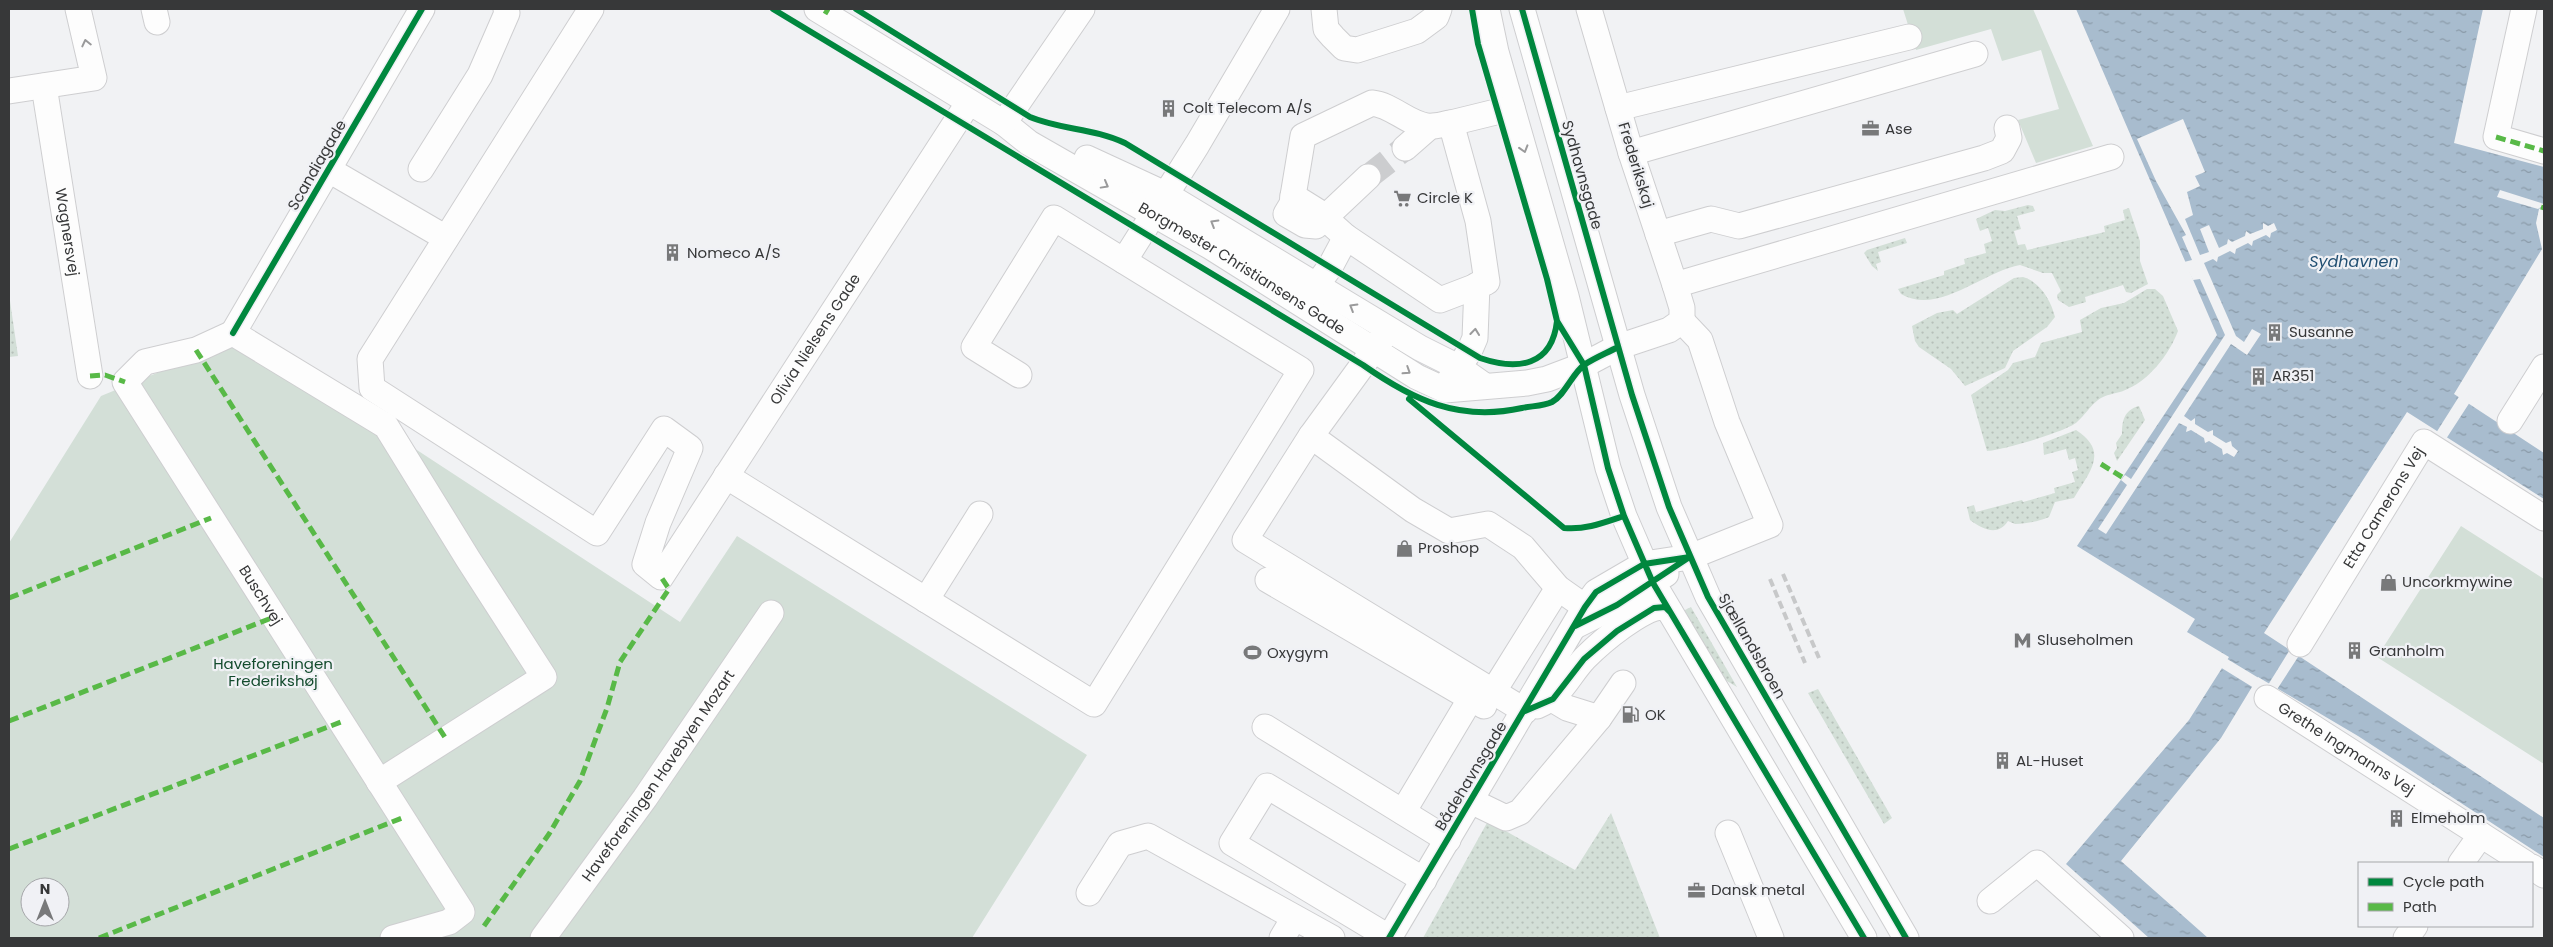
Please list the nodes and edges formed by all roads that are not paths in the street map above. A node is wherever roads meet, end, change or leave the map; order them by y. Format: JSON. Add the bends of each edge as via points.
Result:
{"nodes":[{"id":1,"x":78,"y":9,"type":"edge"},
{"id":2,"x":422,"y":9,"type":"edge"},
{"id":3,"x":506,"y":9,"type":"edge"},
{"id":4,"x":591,"y":9,"type":"edge"},
{"id":5,"x":1082,"y":9,"type":"edge"},
{"id":6,"x":1277,"y":9,"type":"edge"},
{"id":7,"x":1324,"y":9,"type":"edge"},
{"id":8,"x":1439,"y":9,"type":"edge"},
{"id":9,"x":1487,"y":9,"type":"edge"},
{"id":10,"x":1522,"y":9,"type":"edge"},
{"id":11,"x":1589,"y":9,"type":"edge"},
{"id":12,"x":2524,"y":9,"type":"edge"},
{"id":13,"x":823,"y":10,"type":"edge"},
{"id":14,"x":1909,"y":37,"type":"dead end"},
{"id":15,"x":1975,"y":54,"type":"dead end"},
{"id":16,"x":44,"y":86,"type":"junction"},
{"id":17,"x":9,"y":91,"type":"edge"},
{"id":18,"x":969,"y":102,"type":"junction"},
{"id":19,"x":1512,"y":108,"type":"junction"},
{"id":20,"x":1618,"y":108,"type":"junction"},
{"id":21,"x":1004,"y":123,"type":"junction"},
{"id":22,"x":1432,"y":124,"type":"junction"},
{"id":23,"x":2007,"y":128,"type":"dead end"},
{"id":24,"x":1401,"y":144,"type":"tunnel mouth"},
{"id":25,"x":2544,"y":151,"type":"edge"},
{"id":26,"x":1631,"y":153,"type":"junction"},
{"id":27,"x":2111,"y":157,"type":"dead end"},
{"id":28,"x":421,"y":169,"type":"dead end"},
{"id":29,"x":329,"y":170,"type":"junction"},
{"id":30,"x":1365,"y":174,"type":"tunnel mouth"},
{"id":31,"x":1159,"y":203,"type":"junction"},
{"id":32,"x":1305,"y":213,"type":"junction"},
{"id":33,"x":1658,"y":234,"type":"junction"},
{"id":34,"x":1346,"y":237,"type":"junction"},
{"id":35,"x":446,"y":238,"type":"junction"},
{"id":36,"x":1124,"y":261,"type":"junction"},
{"id":37,"x":1675,"y":285,"type":"junction"},
{"id":38,"x":1477,"y":286,"type":"junction"},
{"id":39,"x":1309,"y":295,"type":"junction"},
{"id":40,"x":1682,"y":321,"type":"junction"},
{"id":41,"x":1389,"y":329,"type":"junction"},
{"id":42,"x":233,"y":333,"type":"junction"},
{"id":43,"x":1618,"y":347,"type":"junction"},
{"id":44,"x":1374,"y":350,"type":"junction"},
{"id":45,"x":1584,"y":366,"type":"junction"},
{"id":46,"x":1458,"y":367,"type":"junction"},
{"id":47,"x":2544,"y":367,"type":"edge"},
{"id":48,"x":1019,"y":375,"type":"dead end"},
{"id":49,"x":90,"y":376,"type":"dead end"},
{"id":50,"x":1485,"y":386,"type":"junction"},
{"id":51,"x":1444,"y":390,"type":"junction"},
{"id":52,"x":2510,"y":421,"type":"dead end"},
{"id":53,"x":1311,"y":436,"type":"junction"},
{"id":54,"x":726,"y":476,"type":"junction"},
{"id":55,"x":980,"y":514,"type":"dead end"},
{"id":56,"x":2544,"y":518,"type":"edge"},
{"id":57,"x":1690,"y":557,"type":"junction"},
{"id":58,"x":1649,"y":574,"type":"junction"},
{"id":59,"x":1268,"y":580,"type":"dead end"},
{"id":60,"x":1558,"y":588,"type":"junction"},
{"id":61,"x":926,"y":600,"type":"junction"},
{"id":62,"x":1670,"y":612,"type":"junction"},
{"id":63,"x":771,"y":613,"type":"dead end"},
{"id":64,"x":1580,"y":616,"type":"junction"},
{"id":65,"x":2300,"y":644,"type":"dead end"},
{"id":66,"x":1623,"y":683,"type":"dead end"},
{"id":67,"x":1545,"y":694,"type":"junction"},
{"id":68,"x":1482,"y":695,"type":"junction"},
{"id":69,"x":2267,"y":698,"type":"dead end"},
{"id":70,"x":1520,"y":718,"type":"junction"},
{"id":71,"x":1599,"y":718,"type":"junction"},
{"id":72,"x":1265,"y":727,"type":"dead end"},
{"id":73,"x":379,"y":782,"type":"junction"},
{"id":74,"x":1471,"y":801,"type":"junction"},
{"id":75,"x":1403,"y":812,"type":"junction"},
{"id":76,"x":1728,"y":833,"type":"dead end"},
{"id":77,"x":2481,"y":835,"type":"junction"},
{"id":78,"x":1448,"y":840,"type":"junction"},
{"id":79,"x":2462,"y":862,"type":"edge"},
{"id":80,"x":2523,"y":862,"type":"edge"},
{"id":81,"x":2533,"y":868,"type":"edge"},
{"id":82,"x":2544,"y":875,"type":"edge"},
{"id":83,"x":1424,"y":880,"type":"junction"},
{"id":84,"x":1089,"y":894,"type":"dead end"},
{"id":85,"x":1990,"y":901,"type":"dead end"},
{"id":86,"x":2414,"y":927,"type":"edge"},
{"id":87,"x":1288,"y":928,"type":"edge"},
{"id":88,"x":392,"y":938,"type":"edge"},
{"id":89,"x":543,"y":938,"type":"edge"},
{"id":90,"x":1332,"y":938,"type":"edge"},
{"id":91,"x":1390,"y":938,"type":"edge"},
{"id":92,"x":1771,"y":938,"type":"edge"},
{"id":93,"x":1864,"y":938,"type":"edge"},
{"id":94,"x":1906,"y":938,"type":"edge"},
{"id":95,"x":2121,"y":938,"type":"edge"},
{"id":96,"x":2406,"y":938,"type":"edge"}],
"edges":[{"from":16,"to":1,"type":"street","one_way":true,"via":[[94,78]]},
{"from":2,"to":29,"type":"street","name":"Scandiagade"},
{"from":3,"to":28,"type":"street","via":[[480,75]]},
{"from":4,"to":35,"type":"street"},
{"from":5,"to":21,"type":"street"},
{"from":6,"to":31,"type":"street"},
{"from":7,"to":8,"type":"street","via":[[1326,29],[1332,37],[1344,48],[1357,50],[1417,31],[1436,17]]},
{"from":9,"to":19,"type":"street"},
{"from":10,"to":43,"type":"street","name":"Sydhavnsgade"},
{"from":11,"to":20,"type":"street","name":"Frederikskaj"},
{"from":12,"to":25,"type":"street","via":[[2496,137]]},
{"from":13,"to":18,"type":"street","name":"Borgmester Christiansens Gade"},
{"from":14,"to":20,"type":"street"},
{"from":15,"to":26,"type":"street"},
{"from":16,"to":17,"type":"street"},
{"from":16,"to":49,"type":"street","name":"Wagnersvej"},
{"from":18,"to":21,"type":"street","name":"Borgmester Christiansens Gade"},
{"from":18,"to":54,"type":"street","name":"Olivia Nielsens Gade"},
{"from":19,"to":22,"type":"street"},
{"from":19,"to":45,"type":"street","one_way":true,"via":[[1551,238]]},
{"from":20,"to":26,"type":"street","name":"Frederikskaj"},
{"from":21,"to":31,"type":"street","name":"Borgmester Christiansens Gade","via":[[1029,143]]},
{"from":22,"to":24,"type":"street"},
{"from":22,"to":32,"type":"street","via":[[1372,103],[1303,136]]},
{"from":22,"to":38,"type":"street","via":[[1478,221],[1487,282]]},
{"from":23,"to":33,"type":"street","via":[[2009,138],[2002,151],[1984,158],[1739,226],[1710,219]]},
{"from":26,"to":33,"type":"street","name":"Frederikskaj"},
{"from":27,"to":37,"type":"street"},
{"from":29,"to":35,"type":"street"},
{"from":29,"to":42,"type":"street","name":"Scandiagade"},
{"from":30,"to":32,"type":"street"},
{"from":31,"to":36,"type":"street"},
{"from":31,"to":39,"type":"street","name":"Borgmester Christiansens Gade"},
{"from":32,"to":34,"type":"street"},
{"from":33,"to":37,"type":"street","name":"Frederikskaj"},
{"from":34,"to":38,"type":"street","via":[[1440,300]]},
{"from":34,"to":39,"type":"street","via":[[1330,267]]},
{"from":35,"to":54,"type":"street","name":"Olivia Nielsens Gade","via":[[370,359],[372,388],[598,533],[664,429],[690,448],[658,523],[645,564],[661,577]]},
{"from":36,"to":48,"type":"street","via":[[1054,218],[974,347]]},
{"from":36,"to":61,"type":"street","via":[[1301,370],[1094,704]]},
{"from":37,"to":40,"type":"street","name":"Frederikskaj"},
{"from":46,"to":38,"type":"street","one_way":true,"via":[[1475,338]]},
{"from":41,"to":39,"type":"street","name":"Borgmester Christiansens Gade","one_way":true},
{"from":39,"to":44,"type":"street","name":"Borgmester Christiansens Gade"},
{"from":40,"to":43,"type":"street","via":[[1669,330]]},
{"from":40,"to":57,"type":"street","via":[[1700,340],[1727,422],[1770,525]]},
{"from":41,"to":44,"type":"street"},
{"from":41,"to":46,"type":"street","name":"Borgmester Christiansens Gade"},
{"from":42,"to":73,"type":"street","name":"Buschvej","via":[[196,350],[145,362],[125,382]]},
{"from":42,"to":73,"type":"street","via":[[386,426],[544,677]]},
{"from":43,"to":45,"type":"street"},
{"from":43,"to":57,"type":"street","name":"Sjællandsbroen","via":[[1652,458]]},
{"from":44,"to":51,"type":"street","name":"Borgmester Christiansens Gade","one_way":true},
{"from":44,"to":53,"type":"street"},
{"from":45,"to":50,"type":"street","via":[[1534,382],[1506,387]]},
{"from":45,"to":58,"type":"street","via":[[1608,468]]},
{"from":46,"to":50,"type":"street","name":"Borgmester Christiansens Gade"},
{"from":46,"to":51,"type":"street"},
{"from":47,"to":52,"type":"street"},
{"from":50,"to":51,"type":"street"},
{"from":53,"to":60,"type":"street","via":[[1413,510],[1449,531],[1488,524],[1523,547]]},
{"from":53,"to":68,"type":"street","via":[[1245,540]]},
{"from":54,"to":61,"type":"street"},
{"from":55,"to":61,"type":"street"},
{"from":56,"to":65,"type":"street","name":"Etta Camerons Vej","via":[[2424,442]]},
{"from":57,"to":58,"type":"street","name":"Bådehavnsgade"},
{"from":57,"to":94,"type":"street","name":"Sjællandsbroen","via":[[1708,596]]},
{"from":58,"to":62,"type":"street"},
{"from":58,"to":64,"type":"street","name":"Bådehavnsgade","via":[[1596,592]]},
{"from":59,"to":68,"type":"street"},
{"from":60,"to":64,"type":"street"},
{"from":60,"to":68,"type":"street"},
{"from":62,"to":67,"type":"street","via":[[1665,607],[1654,608],[1617,631]]},
{"from":62,"to":93,"type":"street"},
{"from":63,"to":89,"type":"street","name":"Haveforeningen Havebyen Mozart","via":[[645,798]]},
{"from":64,"to":67,"type":"street","name":"Bådehavnsgade"},
{"from":66,"to":71,"type":"street"},
{"from":67,"to":70,"type":"street","name":"Bådehavnsgade"},
{"from":67,"to":71,"type":"street","via":[[1567,708]]},
{"from":68,"to":70,"type":"street"},
{"from":68,"to":75,"type":"street"},
{"from":69,"to":77,"type":"street","name":"Grethe Ingmanns Vej"},
{"from":70,"to":74,"type":"street","name":"Bådehavnsgade"},
{"from":71,"to":74,"type":"street","via":[[1520,812],[1506,818]]},
{"from":72,"to":75,"type":"street"},
{"from":73,"to":88,"type":"street","name":"Buschvej","via":[[462,912],[449,922]]},
{"from":74,"to":78,"type":"street","name":"Bådehavnsgade"},
{"from":75,"to":78,"type":"street"},
{"from":76,"to":92,"type":"street"},
{"from":77,"to":79,"type":"street"},
{"from":77,"to":80,"type":"street","name":"Grethe Ingmanns Vej"},
{"from":78,"to":83,"type":"street","name":"Bådehavnsgade"},
{"from":81,"to":82,"type":"street"},
{"from":83,"to":91,"type":"street","name":"Bådehavnsgade"},
{"from":83,"to":91,"type":"street","via":[[1267,786],[1232,843]]},
{"from":84,"to":87,"type":"street","via":[[1120,844],[1148,836]]},
{"from":85,"to":95,"type":"street","via":[[2037,863]]},
{"from":86,"to":96,"type":"street"},
{"from":87,"to":90,"type":"street"}]}
